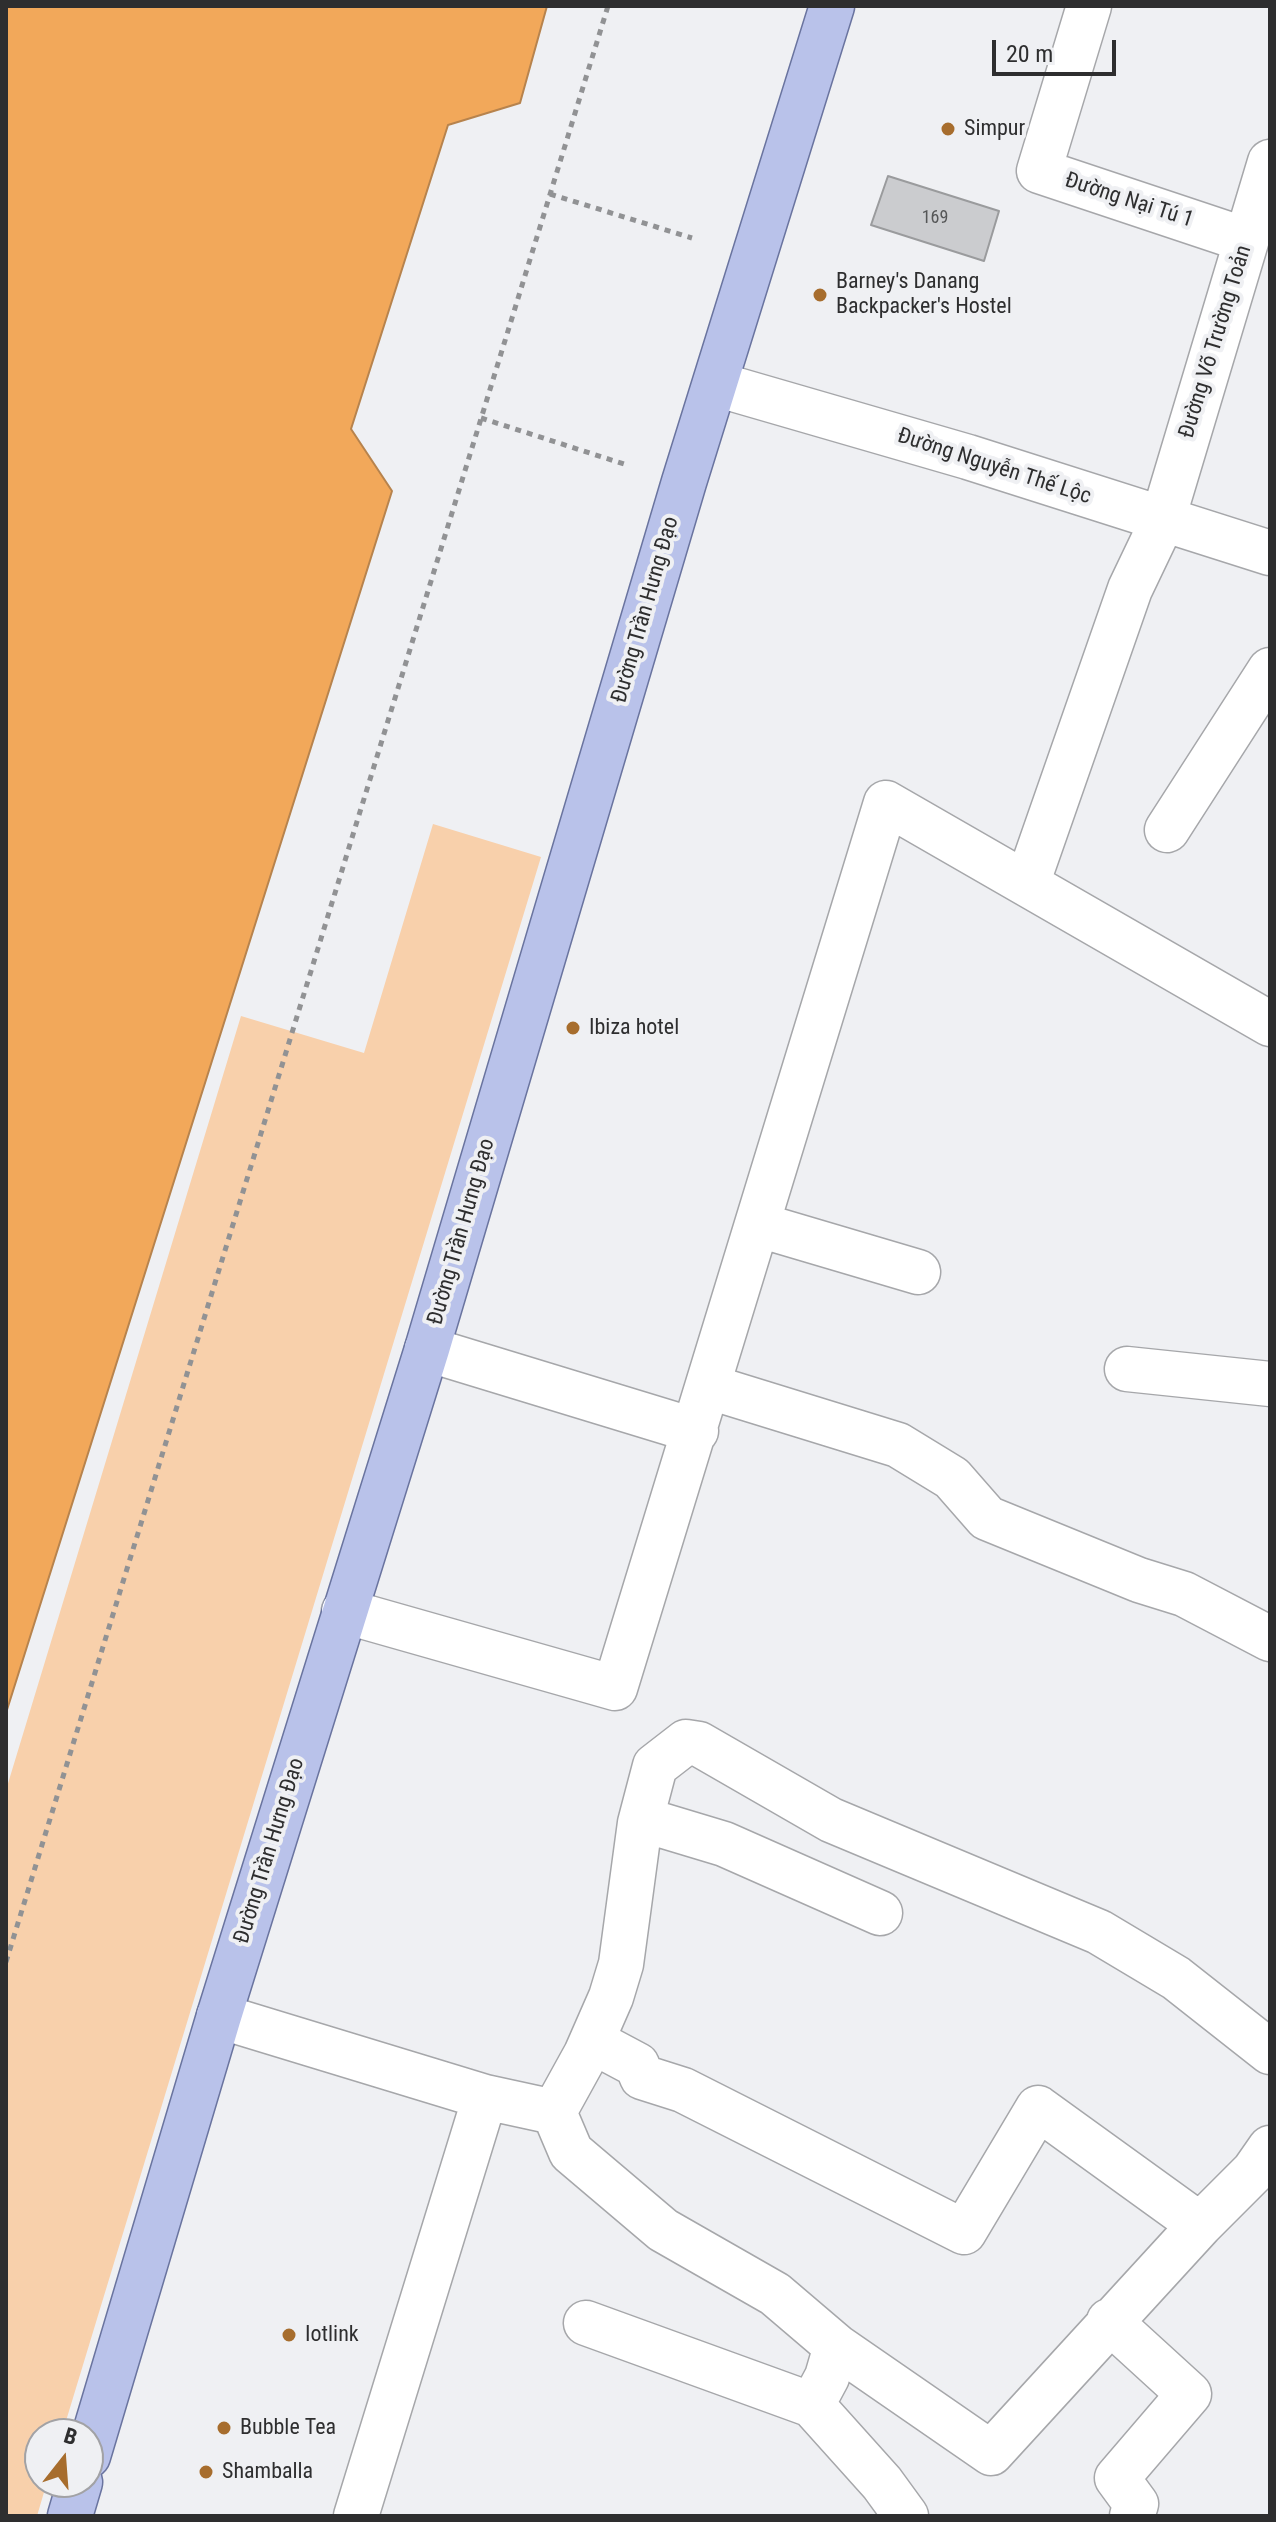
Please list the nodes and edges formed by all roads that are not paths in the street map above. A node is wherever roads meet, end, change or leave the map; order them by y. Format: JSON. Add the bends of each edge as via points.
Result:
{"nodes":[{"id":1,"x":832,"y":6,"type":"edge"},
{"id":2,"x":1085,"y":7,"type":"edge"},
{"id":3,"x":1270,"y":162,"type":"edge"},
{"id":4,"x":1246,"y":240,"type":"junction"},
{"id":5,"x":716,"y":384,"type":"junction"},
{"id":6,"x":1162,"y":522,"type":"junction"},
{"id":7,"x":1270,"y":553,"type":"edge"},
{"id":8,"x":1270,"y":670,"type":"edge"},
{"id":9,"x":1167,"y":830,"type":"dead end"},
{"id":10,"x":1027,"y":884,"type":"junction"},
{"id":11,"x":1270,"y":1024,"type":"edge"},
{"id":12,"x":759,"y":1225,"type":"junction"},
{"id":13,"x":918,"y":1272,"type":"dead end"},
{"id":14,"x":427,"y":1349,"type":"junction"},
{"id":15,"x":1127,"y":1369,"type":"dead end"},
{"id":16,"x":1270,"y":1384,"type":"edge"},
{"id":17,"x":710,"y":1387,"type":"junction"},
{"id":18,"x":696,"y":1431,"type":"junction"},
{"id":19,"x":344,"y":1611,"type":"junction"},
{"id":20,"x":1270,"y":1639,"type":"edge"},
{"id":21,"x":641,"y":1819,"type":"junction"},
{"id":22,"x":880,"y":1913,"type":"dead end"},
{"id":23,"x":219,"y":2016,"type":"junction"},
{"id":24,"x":592,"y":2041,"type":"junction"},
{"id":25,"x":1270,"y":2052,"type":"edge"},
{"id":26,"x":485,"y":2097,"type":"junction"},
{"id":27,"x":554,"y":2112,"type":"junction"},
{"id":28,"x":1270,"y":2148,"type":"edge"},
{"id":29,"x":1200,"y":2225,"type":"junction"},
{"id":30,"x":1109,"y":2321,"type":"junction"},
{"id":31,"x":586,"y":2323,"type":"dead end"},
{"id":32,"x":836,"y":2346,"type":"junction"},
{"id":33,"x":812,"y":2405,"type":"junction"},
{"id":34,"x":99,"y":2418,"type":"edge"},
{"id":35,"x":356,"y":2516,"type":"edge"},
{"id":36,"x":906,"y":2516,"type":"edge"},
{"id":37,"x":1132,"y":2516,"type":"edge"}],
"edges":[{"from":1,"to":5,"type":"main road","name":"Đường Trần Hưng Đạo"},
{"from":2,"to":4,"type":"street","name":"Đường Nại Tú 1","via":[[1039,171]]},
{"from":3,"to":4,"type":"street","name":"Đường Võ Trường Toản"},
{"from":4,"to":6,"type":"street","name":"Đường Võ Trường Toản"},
{"from":5,"to":6,"type":"street","name":"Đường Nguyễn Thế Lộc","via":[[968,457]]},
{"from":5,"to":14,"type":"main road","name":"Đường Trần Hưng Đạo"},
{"from":6,"to":7,"type":"street","name":"Đường Nguyễn Thế Lộc"},
{"from":6,"to":10,"type":"street","name":"Đường Võ Trường Toản","via":[[1130,589]]},
{"from":8,"to":9,"type":"street"},
{"from":10,"to":11,"type":"street"},
{"from":10,"to":12,"type":"street","via":[[886,803]]},
{"from":12,"to":13,"type":"street"},
{"from":12,"to":17,"type":"street"},
{"from":14,"to":18,"type":"street"},
{"from":14,"to":19,"type":"main road","name":"Đường Trần Hưng Đạo"},
{"from":15,"to":16,"type":"street"},
{"from":17,"to":18,"type":"street"},
{"from":17,"to":20,"type":"street","via":[[898,1445],[952,1478],[987,1518],[1184,1594]]},
{"from":18,"to":19,"type":"street","via":[[615,1688]]},
{"from":19,"to":23,"type":"main road","name":"Đường Trần Hưng Đạo"},
{"from":21,"to":22,"type":"street","via":[[724,1844]]},
{"from":21,"to":24,"type":"street","via":[[621,1964]]},
{"from":21,"to":25,"type":"street","via":[[655,1766],[686,1742],[699,1744],[831,1820],[1099,1932],[1176,1978]]},
{"from":23,"to":26,"type":"street"},
{"from":23,"to":34,"type":"main road","name":"Đường Trần Hưng Đạo"},
{"from":24,"to":27,"type":"street"},
{"from":24,"to":29,"type":"street","via":[[637,2065],[642,2077],[683,2090],[964,2232],[1038,2108]]},
{"from":26,"to":27,"type":"street"},
{"from":26,"to":35,"type":"street"},
{"from":27,"to":32,"type":"street","via":[[571,2152],[663,2230],[775,2294]]},
{"from":28,"to":29,"type":"street"},
{"from":29,"to":30,"type":"street"},
{"from":30,"to":32,"type":"street","via":[[991,2453]]},
{"from":30,"to":37,"type":"street","via":[[1189,2394],[1117,2478],[1136,2504]]},
{"from":31,"to":33,"type":"street"},
{"from":32,"to":33,"type":"street"},
{"from":33,"to":36,"type":"street"}]}
